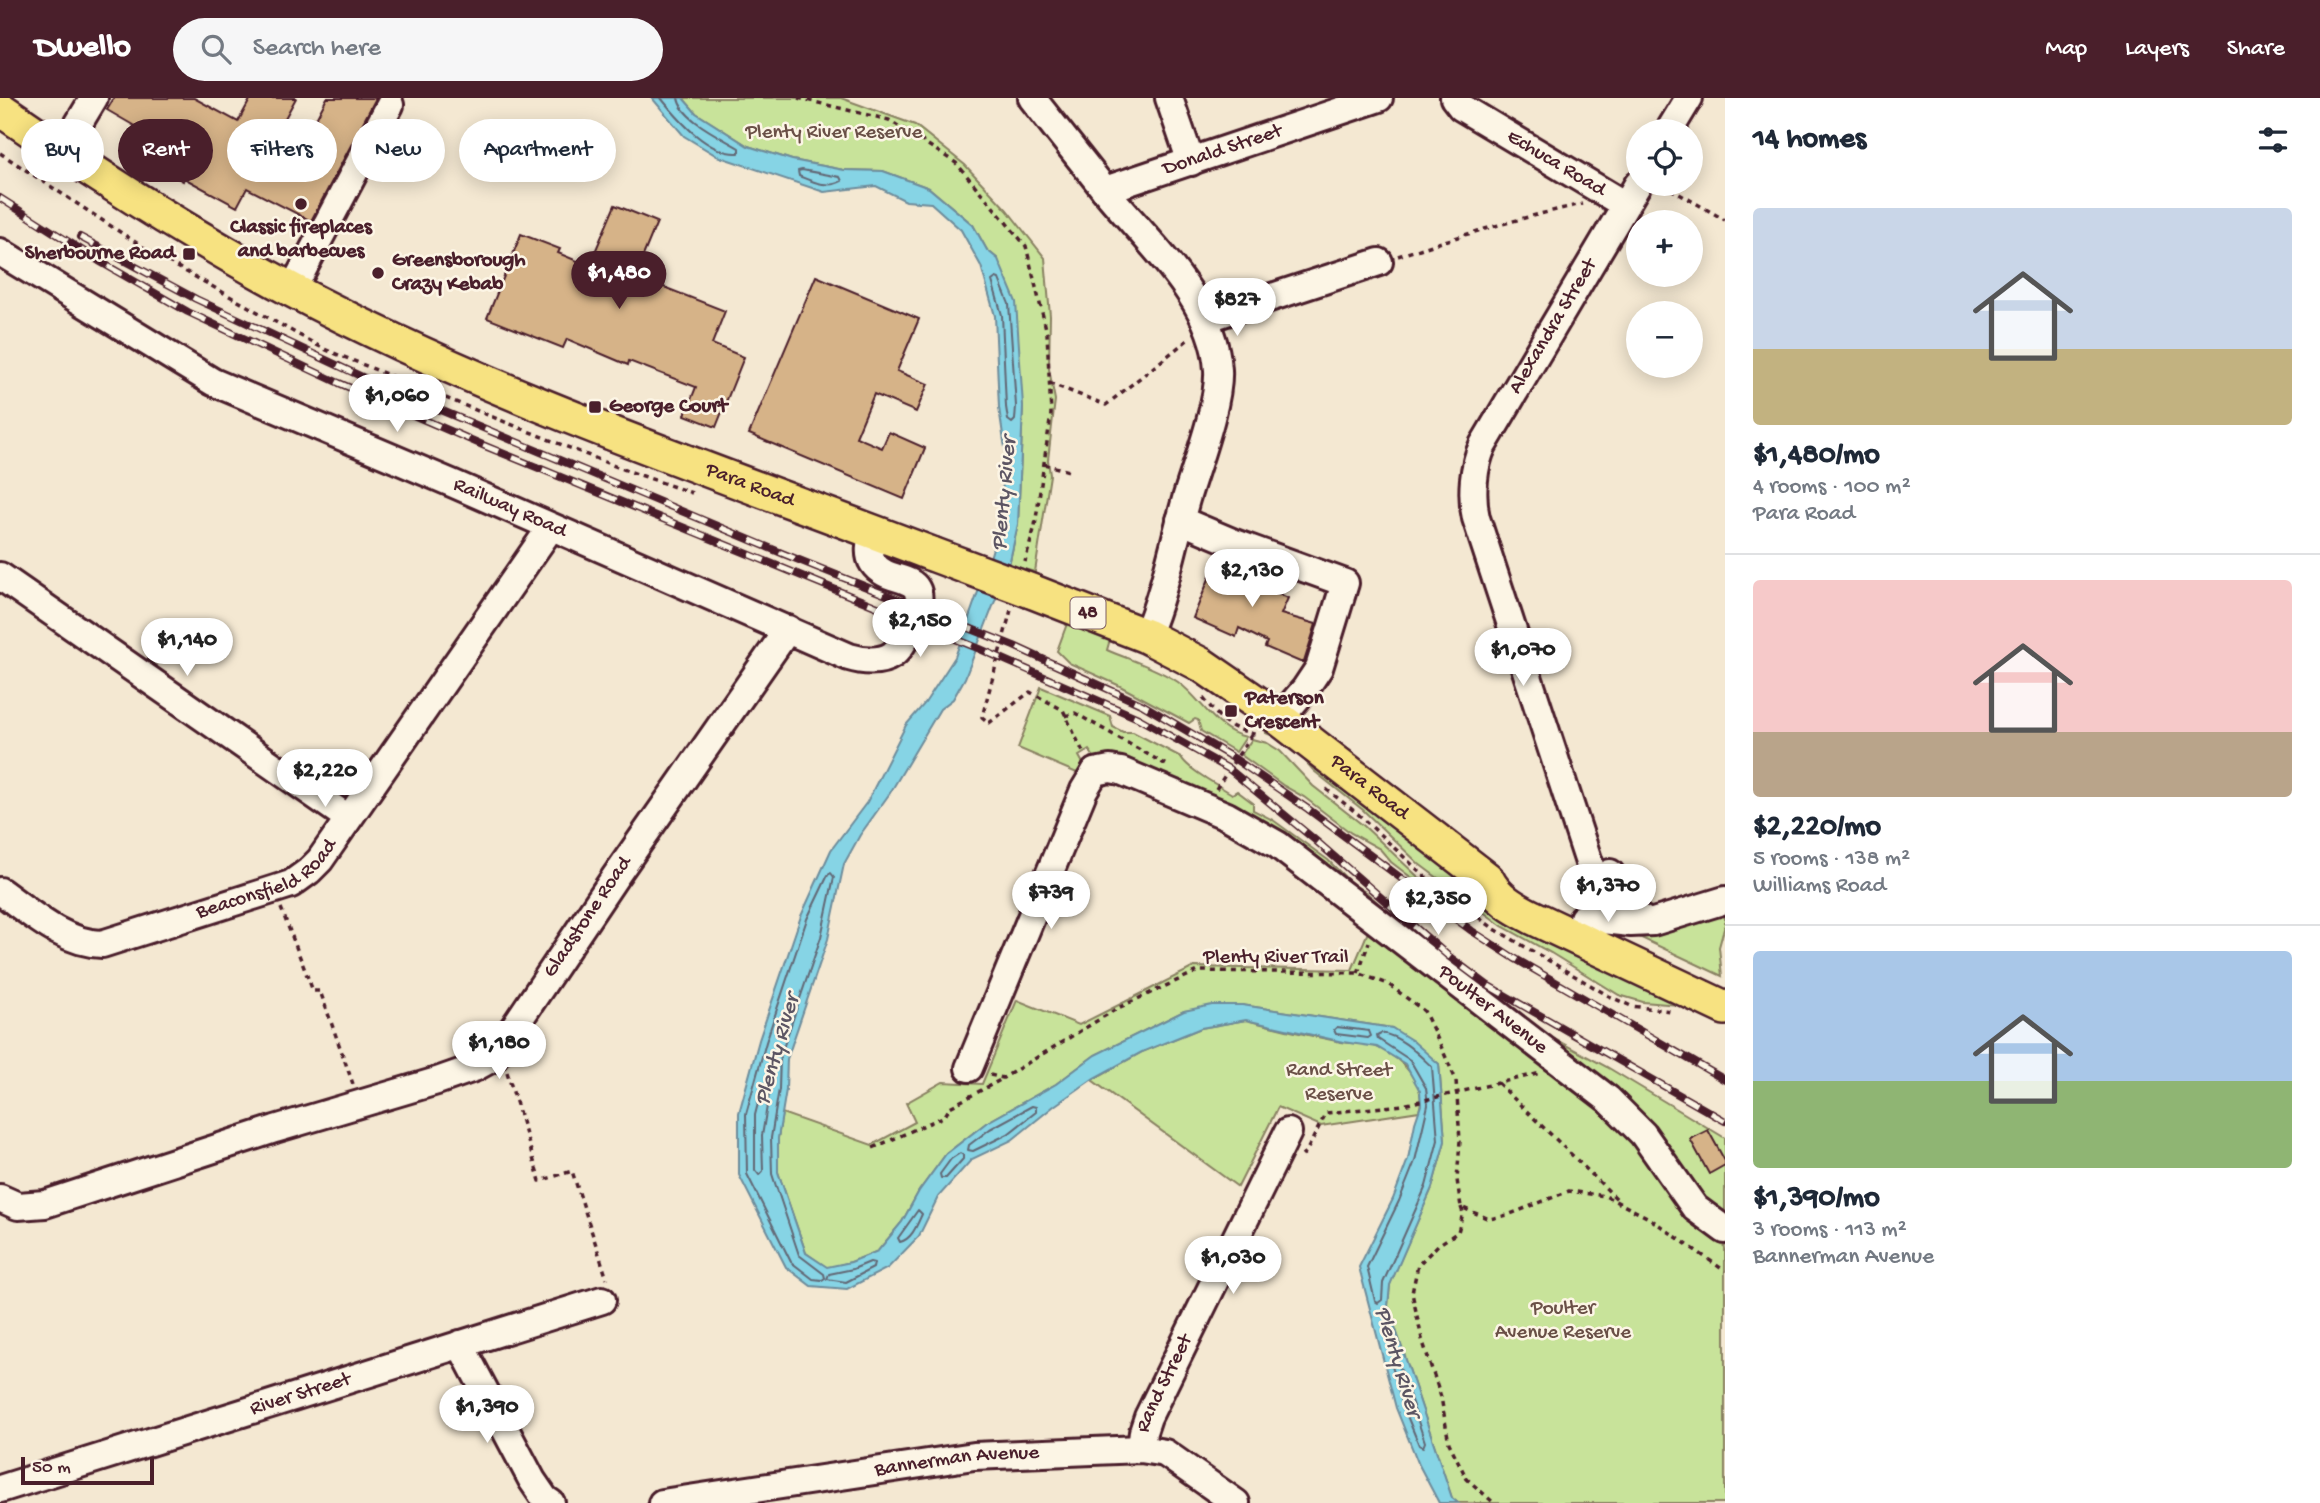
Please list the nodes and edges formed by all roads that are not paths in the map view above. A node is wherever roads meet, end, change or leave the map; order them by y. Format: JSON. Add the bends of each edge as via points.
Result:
{"nodes":[{"id":1,"x":94,"y":98,"type":"edge"},
{"id":2,"x":1032,"y":98,"type":"edge"},
{"id":3,"x":1169,"y":98,"type":"edge"},
{"id":4,"x":1379,"y":98,"type":"edge"},
{"id":5,"x":1454,"y":98,"type":"edge"},
{"id":6,"x":1689,"y":98,"type":"edge"},
{"id":7,"x":390,"y":105,"type":"dead end"},
{"id":8,"x":0,"y":109,"type":"edge"},
{"id":9,"x":81,"y":119,"type":"edge"},
{"id":10,"x":1676,"y":119,"type":"edge"},
{"id":11,"x":21,"y":123,"type":"edge"},
{"id":12,"x":1191,"y":162,"type":"junction"},
{"id":13,"x":104,"y":177,"type":"edge"},
{"id":14,"x":1105,"y":190,"type":"junction"},
{"id":15,"x":1626,"y":191,"type":"edge"},
{"id":16,"x":1631,"y":196,"type":"edge"},
{"id":17,"x":0,"y":252,"type":"edge"},
{"id":18,"x":1379,"y":262,"type":"road end"},
{"id":19,"x":292,"y":290,"type":"junction"},
{"id":20,"x":1205,"y":319,"type":"junction"},
{"id":21,"x":1180,"y":520,"type":"junction"},
{"id":22,"x":551,"y":527,"type":"junction"},
{"id":23,"x":872,"y":531,"type":"junction"},
{"id":24,"x":0,"y":576,"type":"edge"},
{"id":25,"x":788,"y":629,"type":"junction"},
{"id":26,"x":1146,"y":636,"type":"junction"},
{"id":27,"x":1263,"y":730,"type":"junction"},
{"id":28,"x":348,"y":818,"type":"junction"},
{"id":29,"x":1487,"y":879,"type":"junction"},
{"id":30,"x":0,"y":891,"type":"edge"},
{"id":31,"x":1725,"y":900,"type":"edge"},
{"id":32,"x":1583,"y":918,"type":"junction"},
{"id":33,"x":1647,"y":922,"type":"junction"},
{"id":34,"x":1725,"y":985,"type":"edge"},
{"id":35,"x":1725,"y":1007,"type":"edge"},
{"id":36,"x":978,"y":1070,"type":"road end"},
{"id":37,"x":1288,"y":1132,"type":"dead end"},
{"id":38,"x":0,"y":1198,"type":"edge"},
{"id":39,"x":1725,"y":1230,"type":"edge"},
{"id":40,"x":603,"y":1294,"type":"road end"},
{"id":41,"x":460,"y":1344,"type":"junction"},
{"id":42,"x":1141,"y":1449,"type":"junction"},
{"id":43,"x":0,"y":1489,"type":"edge"},
{"id":44,"x":551,"y":1503,"type":"edge"},
{"id":45,"x":662,"y":1503,"type":"edge"},
{"id":46,"x":1236,"y":1503,"type":"edge"}],
"edges":[{"from":1,"to":9,"type":"street"},
{"from":2,"to":14,"type":"street"},
{"from":3,"to":12,"type":"street"},
{"from":4,"to":12,"type":"street","name":"Donald Street"},
{"from":5,"to":15,"type":"street","name":"Echuca Road","via":[[1461,107]]},
{"from":6,"to":10,"type":"street"},
{"from":7,"to":19,"type":"street"},
{"from":8,"to":11,"type":"main road","name":"Para Road","number":"48"},
{"from":12,"to":14,"type":"street","name":"Donald Street"},
{"from":13,"to":19,"type":"main road","name":"Para Road","number":"48"},
{"from":14,"to":20,"type":"street","via":[[1184,283]]},
{"from":16,"to":33,"type":"street","name":"Alexandra Street","via":[[1487,438],[1476,473],[1615,888],[1627,909]]},
{"from":17,"to":22,"type":"street","name":"Railway Road","via":[[213,382]]},
{"from":18,"to":20,"type":"street"},
{"from":19,"to":23,"type":"main road","name":"Para Road","number":"48","via":[[583,421]]},
{"from":20,"to":21,"type":"street","via":[[1219,374]]},
{"from":21,"to":26,"type":"street"},
{"from":21,"to":27,"type":"street","via":[[1345,583],[1319,668]]},
{"from":22,"to":25,"type":"street","name":"Railway Road"},
{"from":22,"to":28,"type":"street","name":"Beaconsfield Road"},
{"from":23,"to":25,"type":"street","name":"Railway Road","via":[[874,564],[909,582],[920,598],[909,631],[895,652],[883,659],[857,659]]},
{"from":23,"to":26,"type":"main road","name":"Para Road","number":"48","bridge":true},
{"from":24,"to":28,"type":"street"},
{"from":25,"to":38,"type":"street","name":"Gladstone Road","via":[[494,1057],[437,1081],[45,1204],[18,1206]]},
{"from":26,"to":27,"type":"main road","name":"Para Road","number":"48","via":[[1202,665]]},
{"from":27,"to":29,"type":"main road","name":"Para Road","number":"48"},
{"from":28,"to":30,"type":"street","name":"Beaconsfield Road","via":[[309,871],[291,884],[102,944],[65,936]]},
{"from":29,"to":32,"type":"main road","name":"Para Road","number":"48","via":[[1508,883]]},
{"from":29,"to":35,"type":"main road","name":"Para Road","number":"48","via":[[1493,891],[1520,910]]},
{"from":31,"to":33,"type":"street"},
{"from":32,"to":33,"type":"street"},
{"from":32,"to":34,"type":"main road","name":"Para Road","number":"48"},
{"from":36,"to":39,"type":"street","name":"Poulter Avenue","via":[[1090,764],[1121,771],[1236,820],[1278,845],[1608,1099],[1643,1134],[1695,1208]]},
{"from":37,"to":42,"type":"street","name":"Rand Street","via":[[1148,1417]]},
{"from":40,"to":41,"type":"street","name":"River Street"},
{"from":41,"to":43,"type":"street","name":"River Street"},
{"from":41,"to":44,"type":"street","via":[[532,1480]]},
{"from":42,"to":45,"type":"street","name":"Bannerman Avenue","via":[[974,1456]]},
{"from":42,"to":46,"type":"street","name":"Bannerman Avenue","via":[[1165,1453]]}]}
